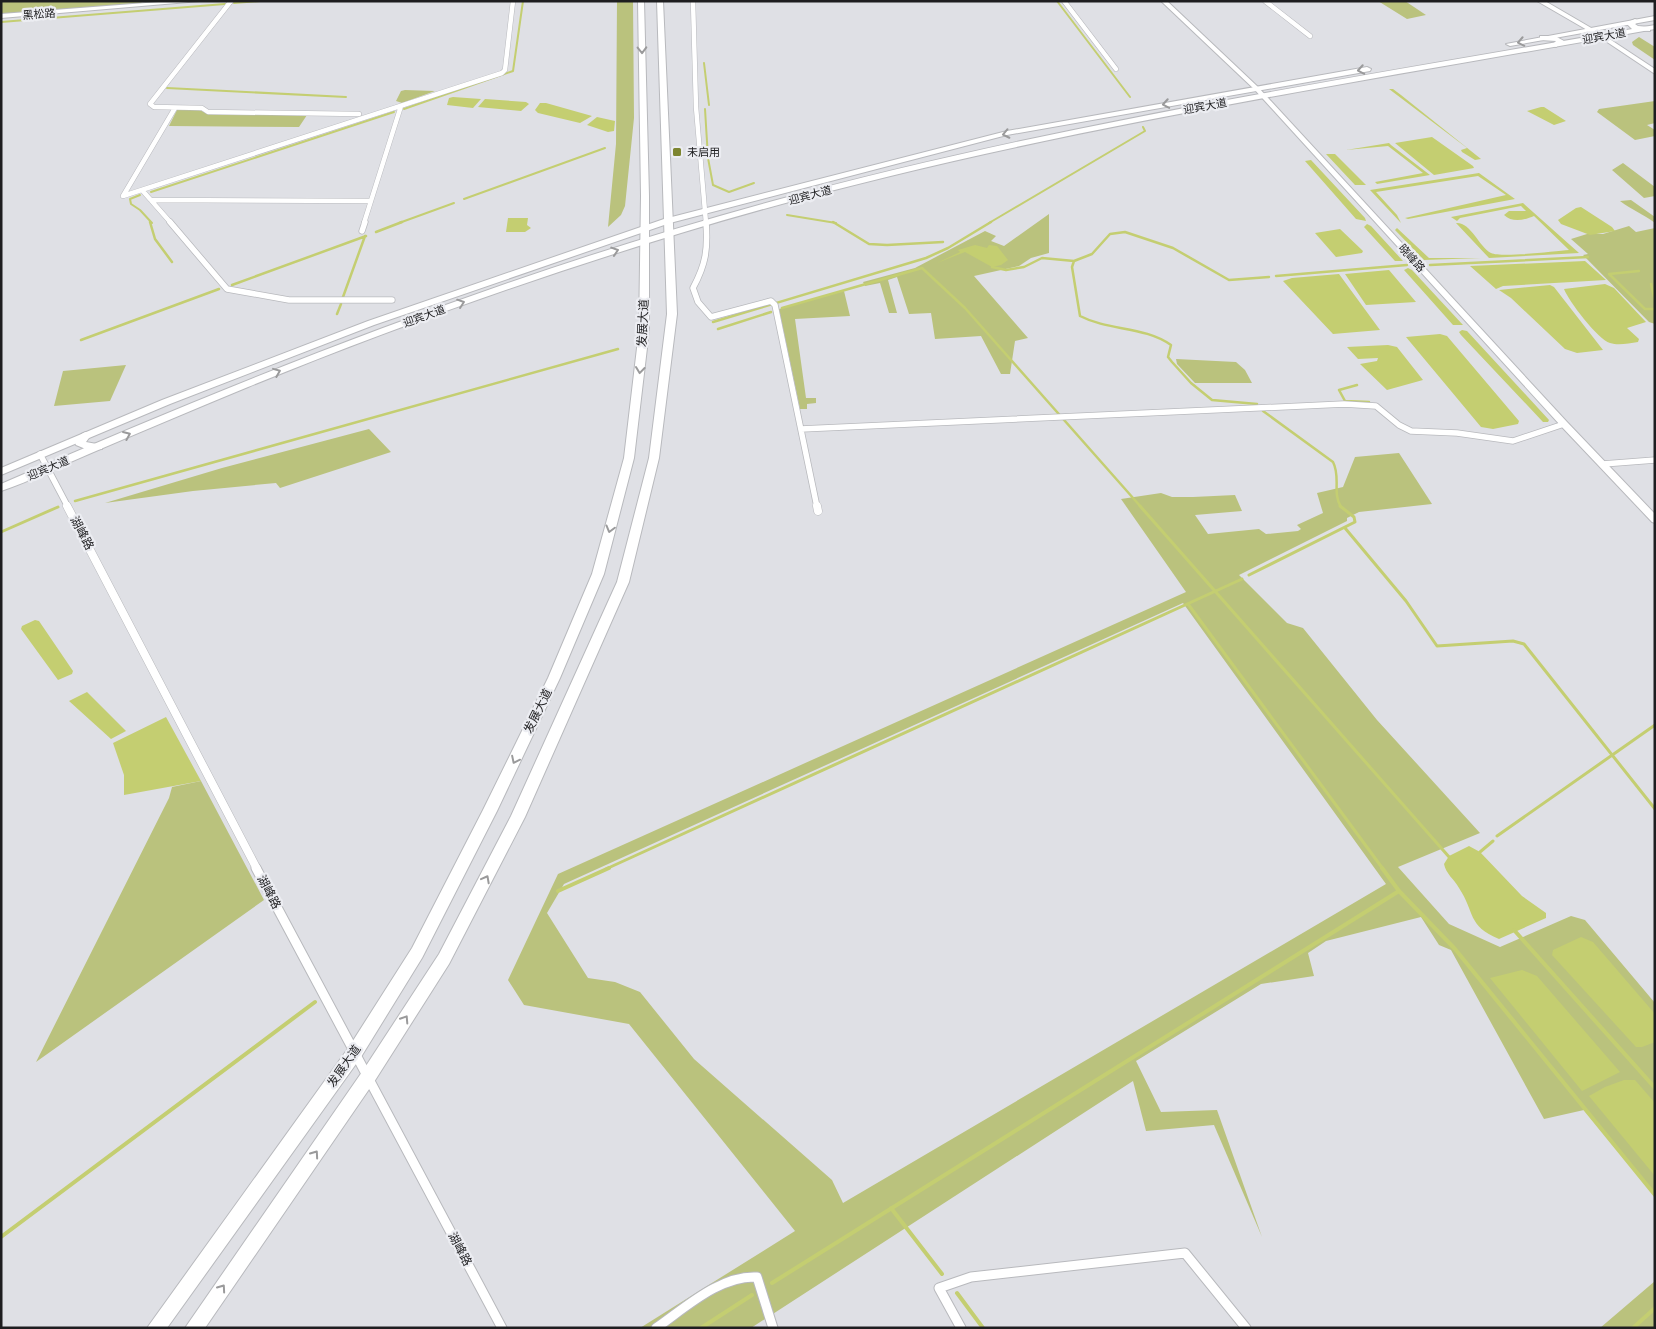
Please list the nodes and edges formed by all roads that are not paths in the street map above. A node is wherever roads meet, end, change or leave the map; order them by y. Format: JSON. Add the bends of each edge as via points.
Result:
{"nodes":[{"id":1,"x":197,"y":1,"type":"edge"},
{"id":2,"x":232,"y":1,"type":"edge"},
{"id":3,"x":513,"y":1,"type":"edge"},
{"id":4,"x":641,"y":1,"type":"edge"},
{"id":5,"x":660,"y":1,"type":"edge"},
{"id":6,"x":693,"y":1,"type":"edge"},
{"id":7,"x":1064,"y":1,"type":"edge"},
{"id":8,"x":1164,"y":1,"type":"edge"},
{"id":9,"x":1265,"y":1,"type":"edge"},
{"id":10,"x":1540,"y":1,"type":"edge"},
{"id":11,"x":153,"y":3,"type":"edge"},
{"id":12,"x":1,"y":16,"type":"edge"},
{"id":13,"x":1655,"y":18,"type":"edge"},
{"id":14,"x":1635,"y":21,"type":"junction"},
{"id":15,"x":1651,"y":28,"type":"edge"},
{"id":16,"x":1592,"y":29,"type":"junction"},
{"id":17,"x":1310,"y":36,"type":"dead end"},
{"id":18,"x":1606,"y":36,"type":"junction"},
{"id":19,"x":1544,"y":38,"type":"junction"},
{"id":20,"x":1556,"y":45,"type":"junction"},
{"id":21,"x":1655,"y":67,"type":"edge"},
{"id":22,"x":1116,"y":69,"type":"dead end"},
{"id":23,"x":1655,"y":72,"type":"edge"},
{"id":24,"x":1256,"y":88,"type":"junction"},
{"id":25,"x":1264,"y":96,"type":"junction"},
{"id":26,"x":400,"y":106,"type":"junction"},
{"id":27,"x":175,"y":108,"type":"junction"},
{"id":28,"x":359,"y":114,"type":"dead end"},
{"id":29,"x":142,"y":190,"type":"junction"},
{"id":30,"x":151,"y":200,"type":"junction"},
{"id":31,"x":371,"y":201,"type":"junction"},
{"id":32,"x":704,"y":210,"type":"junction"},
{"id":33,"x":706,"y":223,"type":"junction"},
{"id":34,"x":668,"y":227,"type":"junction"},
{"id":35,"x":644,"y":228,"type":"junction"},
{"id":36,"x":362,"y":231,"type":"dead end"},
{"id":37,"x":645,"y":241,"type":"junction"},
{"id":38,"x":392,"y":300,"type":"dead end"},
{"id":39,"x":1564,"y":424,"type":"junction"},
{"id":40,"x":801,"y":429,"type":"junction"},
{"id":41,"x":86,"y":435,"type":"junction"},
{"id":42,"x":98,"y":447,"type":"junction"},
{"id":43,"x":40,"y":454,"type":"junction"},
{"id":44,"x":1655,"y":460,"type":"edge"},
{"id":45,"x":1603,"y":464,"type":"junction"},
{"id":46,"x":48,"y":468,"type":"junction"},
{"id":47,"x":1,"y":472,"type":"edge"},
{"id":48,"x":1,"y":488,"type":"edge"},
{"id":49,"x":818,"y":511,"type":"dead end"},
{"id":50,"x":1655,"y":520,"type":"edge"},
{"id":51,"x":355,"y":1052,"type":"junction"},
{"id":52,"x":368,"y":1077,"type":"junction"},
{"id":53,"x":156,"y":1328,"type":"edge"},
{"id":54,"x":194,"y":1328,"type":"edge"},
{"id":55,"x":502,"y":1328,"type":"edge"},
{"id":56,"x":656,"y":1328,"type":"edge"},
{"id":57,"x":773,"y":1328,"type":"edge"},
{"id":58,"x":961,"y":1328,"type":"edge"},
{"id":59,"x":1246,"y":1328,"type":"edge"}],
"edges":[{"from":1,"to":11,"type":"street","name":"黑松路"},
{"from":2,"to":27,"type":"street","via":[[150,104]]},
{"from":3,"to":26,"type":"street","via":[[505,70],[502,73]]},
{"from":4,"to":35,"type":"main road","name":"发展大道","one_way":true},
{"from":5,"to":34,"type":"main road","name":"发展大道"},
{"from":6,"to":32,"type":"street","via":[[696,107]]},
{"from":7,"to":22,"type":"street"},
{"from":8,"to":24,"type":"street","name":"晓峰路"},
{"from":9,"to":17,"type":"street"},
{"from":10,"to":16,"type":"main road"},
{"from":11,"to":12,"type":"street","name":"黑松路"},
{"from":13,"to":14,"type":"main road","name":"迎宾大道"},
{"from":14,"to":15,"type":"main road","via":[[1630,23],[1636,28]]},
{"from":14,"to":16,"type":"main road","name":"迎宾大道"},
{"from":15,"to":18,"type":"main road","name":"迎宾大道"},
{"from":16,"to":18,"type":"main road"},
{"from":16,"to":19,"type":"main road","name":"迎宾大道"},
{"from":18,"to":20,"type":"main road","name":"迎宾大道"},
{"from":18,"to":21,"type":"main road"},
{"from":18,"to":23,"type":"main road"},
{"from":19,"to":20,"type":"main road","via":[[1560,41]]},
{"from":19,"to":24,"type":"main road","name":"迎宾大道","one_way":true},
{"from":20,"to":25,"type":"main road","name":"迎宾大道"},
{"from":24,"to":25,"type":"street","name":"晓峰路"},
{"from":24,"to":32,"type":"main road","name":"迎宾大道","one_way":true,"via":[[1007,134]]},
{"from":25,"to":33,"type":"main road","name":"迎宾大道","via":[[1027,140],[885,174]]},
{"from":25,"to":39,"type":"street","name":"晓峰路"},
{"from":26,"to":29,"type":"street"},
{"from":26,"to":31,"type":"street"},
{"from":27,"to":28,"type":"street","via":[[202,108],[208,112]]},
{"from":27,"to":29,"type":"street","via":[[123,196]]},
{"from":29,"to":30,"type":"street"},
{"from":30,"to":31,"type":"street"},
{"from":30,"to":38,"type":"street","via":[[227,289],[289,300]]},
{"from":31,"to":36,"type":"street"},
{"from":32,"to":33,"type":"street"},
{"from":32,"to":34,"type":"main road","name":"迎宾大道"},
{"from":33,"to":34,"type":"main road","name":"迎宾大道"},
{"from":33,"to":40,"type":"street","via":[[708,247],[702,271],[693,288],[698,302],[712,317],[774,304]]},
{"from":34,"to":35,"type":"main road","name":"迎宾大道"},
{"from":34,"to":37,"type":"main road","name":"迎宾大道"},
{"from":52,"to":34,"type":"main road","name":"发展大道","one_way":true,"via":[[444,959],[518,817],[623,582],[654,458],[672,314]]},
{"from":35,"to":37,"type":"main road","name":"发展大道"},
{"from":35,"to":41,"type":"main road","name":"迎宾大道","via":[[371,322]]},
{"from":42,"to":37,"type":"main road","name":"迎宾大道","one_way":true,"via":[[350,344]]},
{"from":37,"to":51,"type":"main road","name":"发展大道","one_way":true,"via":[[644,331],[630,458],[598,574],[554,678],[490,811],[417,953]]},
{"from":39,"to":40,"type":"street","via":[[1513,441],[1411,431],[1380,408],[1359,404]]},
{"from":39,"to":45,"type":"street","name":"晓峰路"},
{"from":40,"to":49,"type":"street"},
{"from":41,"to":42,"type":"main road","via":[[80,443]]},
{"from":41,"to":43,"type":"main road","name":"迎宾大道"},
{"from":42,"to":46,"type":"main road","name":"迎宾大道"},
{"from":43,"to":46,"type":"street","name":"湖峰路"},
{"from":43,"to":47,"type":"main road","name":"迎宾大道"},
{"from":44,"to":45,"type":"street"},
{"from":45,"to":50,"type":"street","name":"晓峰路"},
{"from":46,"to":48,"type":"main road","name":"迎宾大道"},
{"from":46,"to":51,"type":"street","name":"湖峰路"},
{"from":51,"to":52,"type":"street","name":"湖峰路"},
{"from":51,"to":53,"type":"main road","name":"发展大道"},
{"from":54,"to":52,"type":"main road","name":"发展大道","one_way":true},
{"from":52,"to":55,"type":"street","name":"湖峰路"},
{"from":56,"to":57,"type":"street","via":[[725,1283],[748,1275],[757,1277]]},
{"from":58,"to":59,"type":"street","via":[[939,1288],[971,1276],[1185,1253]]}]}
